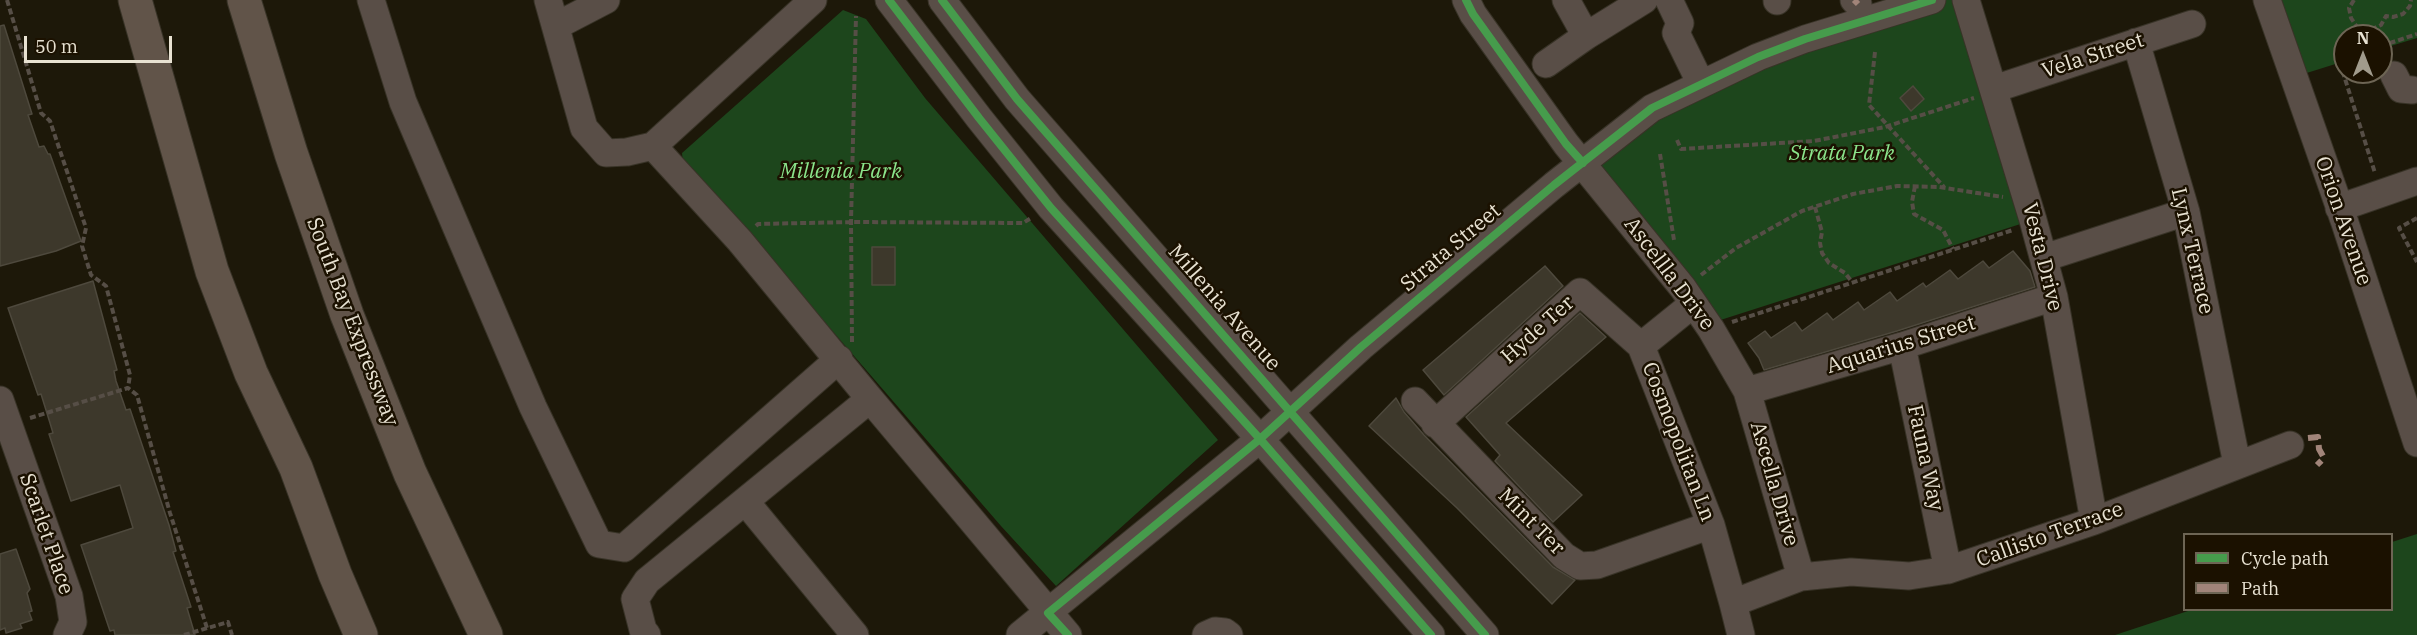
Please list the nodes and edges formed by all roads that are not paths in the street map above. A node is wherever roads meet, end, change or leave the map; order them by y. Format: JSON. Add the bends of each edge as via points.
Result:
{"nodes":[{"id":1,"x":135,"y":0,"type":"edge"},
{"id":2,"x":244,"y":0,"type":"edge"},
{"id":3,"x":371,"y":0,"type":"edge"},
{"id":4,"x":548,"y":0,"type":"edge"},
{"id":5,"x":606,"y":0,"type":"edge"},
{"id":6,"x":813,"y":0,"type":"edge"},
{"id":7,"x":889,"y":0,"type":"edge"},
{"id":8,"x":942,"y":0,"type":"edge"},
{"id":9,"x":1466,"y":0,"type":"edge"},
{"id":10,"x":1566,"y":0,"type":"edge"},
{"id":11,"x":1644,"y":0,"type":"edge"},
{"id":12,"x":1932,"y":0,"type":"edge"},
{"id":13,"x":1966,"y":0,"type":"edge"},
{"id":14,"x":2267,"y":0,"type":"edge"},
{"id":15,"x":1674,"y":11,"type":"edge"},
{"id":16,"x":2192,"y":24,"type":"dead end"},
{"id":17,"x":556,"y":26,"type":"junction"},
{"id":18,"x":1586,"y":36,"type":"junction"},
{"id":19,"x":2136,"y":42,"type":"junction"},
{"id":20,"x":1546,"y":64,"type":"dead end"},
{"id":21,"x":1708,"y":81,"type":"junction"},
{"id":22,"x":1986,"y":93,"type":"junction"},
{"id":23,"x":653,"y":146,"type":"junction"},
{"id":24,"x":1582,"y":163,"type":"junction"},
{"id":25,"x":2417,"y":181,"type":"edge"},
{"id":26,"x":2339,"y":208,"type":"junction"},
{"id":27,"x":2186,"y":212,"type":"junction"},
{"id":28,"x":2044,"y":258,"type":"junction"},
{"id":29,"x":1688,"y":296,"type":"junction"},
{"id":30,"x":2054,"y":297,"type":"junction"},
{"id":31,"x":1641,"y":346,"type":"junction"},
{"id":32,"x":1902,"y":346,"type":"junction"},
{"id":33,"x":838,"y":359,"type":"junction"},
{"id":34,"x":1748,"y":391,"type":"junction"},
{"id":35,"x":870,"y":399,"type":"junction"},
{"id":36,"x":1415,"y":400,"type":"dead end"},
{"id":37,"x":1291,"y":411,"type":"junction"},
{"id":38,"x":4,"y":412,"type":"edge"},
{"id":39,"x":1435,"y":424,"type":"junction"},
{"id":40,"x":1260,"y":439,"type":"junction"},
{"id":41,"x":2417,"y":443,"type":"edge"},
{"id":42,"x":2290,"y":445,"type":"dead end"},
{"id":43,"x":2237,"y":464,"type":"junction"},
{"id":44,"x":745,"y":501,"type":"junction"},
{"id":45,"x":2094,"y":521,"type":"junction"},
{"id":46,"x":1711,"y":525,"type":"junction"},
{"id":47,"x":1948,"y":570,"type":"junction"},
{"id":48,"x":1801,"y":577,"type":"junction"},
{"id":49,"x":1733,"y":603,"type":"junction"},
{"id":50,"x":1048,"y":613,"type":"junction"},
{"id":51,"x":67,"y":635,"type":"edge"},
{"id":52,"x":361,"y":635,"type":"edge"},
{"id":53,"x":486,"y":635,"type":"edge"},
{"id":54,"x":647,"y":635,"type":"edge"},
{"id":55,"x":855,"y":635,"type":"edge"},
{"id":56,"x":1020,"y":635,"type":"edge"},
{"id":57,"x":1068,"y":635,"type":"edge"},
{"id":58,"x":1206,"y":635,"type":"edge"},
{"id":59,"x":1229,"y":635,"type":"edge"},
{"id":60,"x":1431,"y":635,"type":"edge"},
{"id":61,"x":1485,"y":635,"type":"edge"},
{"id":62,"x":1742,"y":635,"type":"edge"}],
"edges":[{"from":1,"to":52,"type":"highway","via":[[212,271],[251,374],[296,468]]},
{"from":2,"to":53,"type":"highway","name":"South Bay Expressway","via":[[347,315],[410,473]]},
{"from":3,"to":33,"type":"street","via":[[404,102],[534,407],[599,544],[624,548]]},
{"from":4,"to":17,"type":"street"},
{"from":5,"to":17,"type":"street"},
{"from":6,"to":23,"type":"street"},
{"from":7,"to":40,"type":"street","via":[[1051,208]]},
{"from":8,"to":37,"type":"street","name":"Millenia Avenue","via":[[1017,99]]},
{"from":9,"to":24,"type":"street","name":"Ascellla Drive"},
{"from":10,"to":18,"type":"street"},
{"from":11,"to":18,"type":"street"},
{"from":12,"to":21,"type":"street","name":"Strata Street","via":[[1805,39]]},
{"from":13,"to":22,"type":"street","name":"Vesta Drive"},
{"from":14,"to":26,"type":"street","name":"Orion Avenue"},
{"from":15,"to":21,"type":"street","via":[[1676,33]]},
{"from":16,"to":19,"type":"street","name":"Vela Street"},
{"from":17,"to":23,"type":"street","via":[[584,128],[606,153]]},
{"from":18,"to":20,"type":"street"},
{"from":19,"to":22,"type":"street","name":"Vela Street"},
{"from":19,"to":27,"type":"street","name":"Lynx Terrace"},
{"from":21,"to":24,"type":"street","name":"Strata Street","via":[[1652,108]]},
{"from":22,"to":28,"type":"street","name":"Vesta Drive"},
{"from":23,"to":33,"type":"street","via":[[740,241]]},
{"from":24,"to":29,"type":"street","name":"Ascellla Drive"},
{"from":24,"to":37,"type":"street","name":"Strata Street"},
{"from":25,"to":26,"type":"street"},
{"from":26,"to":41,"type":"street","name":"Orion Avenue"},
{"from":27,"to":28,"type":"street"},
{"from":27,"to":43,"type":"street","name":"Lynx Terrace"},
{"from":28,"to":30,"type":"street","name":"Vesta Drive"},
{"from":29,"to":31,"type":"street","name":"Cosmopolitan Ln"},
{"from":29,"to":34,"type":"street","name":"Ascellla Drive"},
{"from":30,"to":32,"type":"street","name":"Aquarius Street"},
{"from":30,"to":45,"type":"street","name":"Vesta Drive"},
{"from":31,"to":39,"type":"street","name":"Hyde Ter","via":[[1580,292]]},
{"from":31,"to":46,"type":"street","name":"Cosmopolitan Ln"},
{"from":32,"to":34,"type":"street","name":"Aquarius Street"},
{"from":32,"to":47,"type":"street","name":"Fauna Way"},
{"from":33,"to":35,"type":"street"},
{"from":34,"to":48,"type":"street","name":"Ascella Drive"},
{"from":35,"to":44,"type":"street"},
{"from":35,"to":50,"type":"street"},
{"from":36,"to":39,"type":"street","name":"Mint Ter"},
{"from":37,"to":40,"type":"street","name":"Strata Street"},
{"from":37,"to":61,"type":"street","name":"Millenia Avenue"},
{"from":38,"to":51,"type":"street","name":"Scarlet Place","via":[[69,596],[73,622]]},
{"from":39,"to":46,"type":"street","name":"Mint Ter","via":[[1564,556],[1580,566],[1597,565]]},
{"from":40,"to":50,"type":"street","name":"Strata Street"},
{"from":40,"to":60,"type":"street"},
{"from":42,"to":43,"type":"street","name":"Callisto Terrace"},
{"from":43,"to":45,"type":"street","name":"Callisto Terrace"},
{"from":44,"to":54,"type":"street","via":[[647,581],[635,599]]},
{"from":44,"to":55,"type":"street"},
{"from":45,"to":47,"type":"street","name":"Callisto Terrace"},
{"from":46,"to":49,"type":"street","name":"Cosmopolitan Ln"},
{"from":47,"to":48,"type":"street","name":"Callisto Terrace","via":[[1908,576],[1851,572]]},
{"from":48,"to":49,"type":"street"},
{"from":49,"to":62,"type":"street","name":"Cosmopolitan Ln"},
{"from":50,"to":56,"type":"street","name":"Strata Street"},
{"from":50,"to":57,"type":"street"},
{"from":58,"to":59,"type":"street","via":[[1215,631]]}]}
